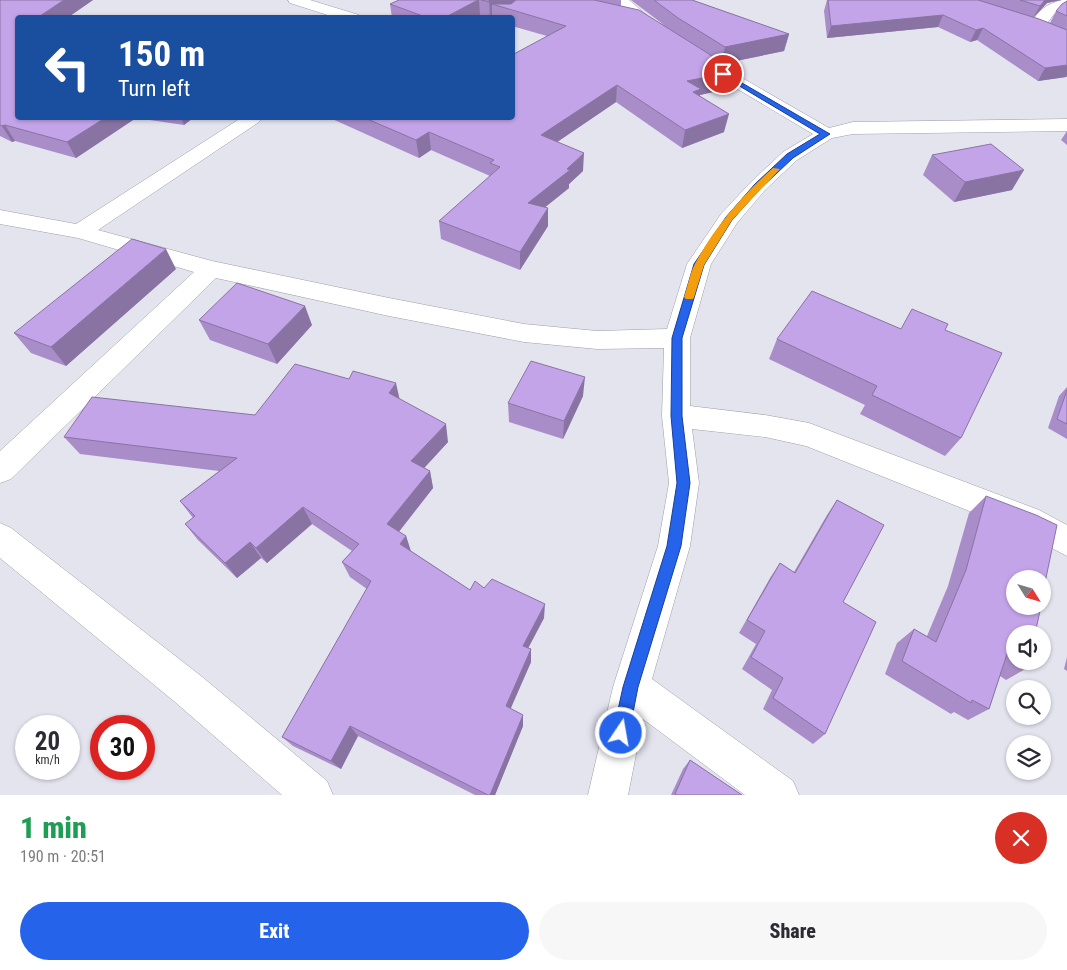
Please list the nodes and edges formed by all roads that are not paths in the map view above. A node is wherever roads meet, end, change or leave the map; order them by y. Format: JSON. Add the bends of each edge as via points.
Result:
{"nodes":[{"id":1,"x":295,"y":0,"type":"edge"},
{"id":2,"x":1067,"y":4,"type":"edge"},
{"id":3,"x":618,"y":7,"type":"edge"},
{"id":4,"x":342,"y":15,"type":"edge"},
{"id":5,"x":1020,"y":21,"type":"edge"},
{"id":6,"x":1038,"y":26,"type":"junction"},
{"id":7,"x":1052,"y":33,"type":"edge"},
{"id":8,"x":667,"y":38,"type":"edge"},
{"id":9,"x":683,"y":49,"type":"edge"},
{"id":10,"x":250,"y":120,"type":"edge"},
{"id":11,"x":1067,"y":125,"type":"edge"},
{"id":12,"x":826,"y":134,"type":"junction"},
{"id":13,"x":0,"y":217,"type":"edge"},
{"id":14,"x":80,"y":232,"type":"junction"},
{"id":15,"x":211,"y":269,"type":"junction"},
{"id":16,"x":677,"y":338,"type":"junction"},
{"id":17,"x":676,"y":416,"type":"junction"},
{"id":18,"x":0,"y":470,"type":"edge"},
{"id":19,"x":0,"y":538,"type":"edge"},
{"id":20,"x":1067,"y":541,"type":"edge"},
{"id":21,"x":631,"y":687,"type":"junction"},
{"id":22,"x":313,"y":795,"type":"edge"},
{"id":23,"x":608,"y":795,"type":"edge"},
{"id":24,"x":779,"y":795,"type":"edge"}],
"edges":[{"from":1,"to":4,"type":"street"},
{"from":2,"to":6,"type":"street","via":[[1051,8],[1042,16]]},
{"from":3,"to":8,"type":"street"},
{"from":5,"to":6,"type":"street"},
{"from":6,"to":7,"type":"street"},
{"from":9,"to":12,"type":"street"},
{"from":10,"to":14,"type":"street"},
{"from":11,"to":12,"type":"street","via":[[853,128]]},
{"from":12,"to":16,"type":"street","via":[[790,156],[729,219],[699,264]]},
{"from":13,"to":14,"type":"street"},
{"from":14,"to":15,"type":"street"},
{"from":15,"to":16,"type":"street","via":[[524,333],[597,340]]},
{"from":15,"to":18,"type":"street"},
{"from":16,"to":17,"type":"street"},
{"from":17,"to":20,"type":"street","via":[[766,426],[808,435],[1028,520]]},
{"from":17,"to":21,"type":"street","via":[[684,483],[674,546]]},
{"from":19,"to":22,"type":"street","via":[[188,689]]},
{"from":21,"to":23,"type":"street"},
{"from":21,"to":24,"type":"street"}]}
